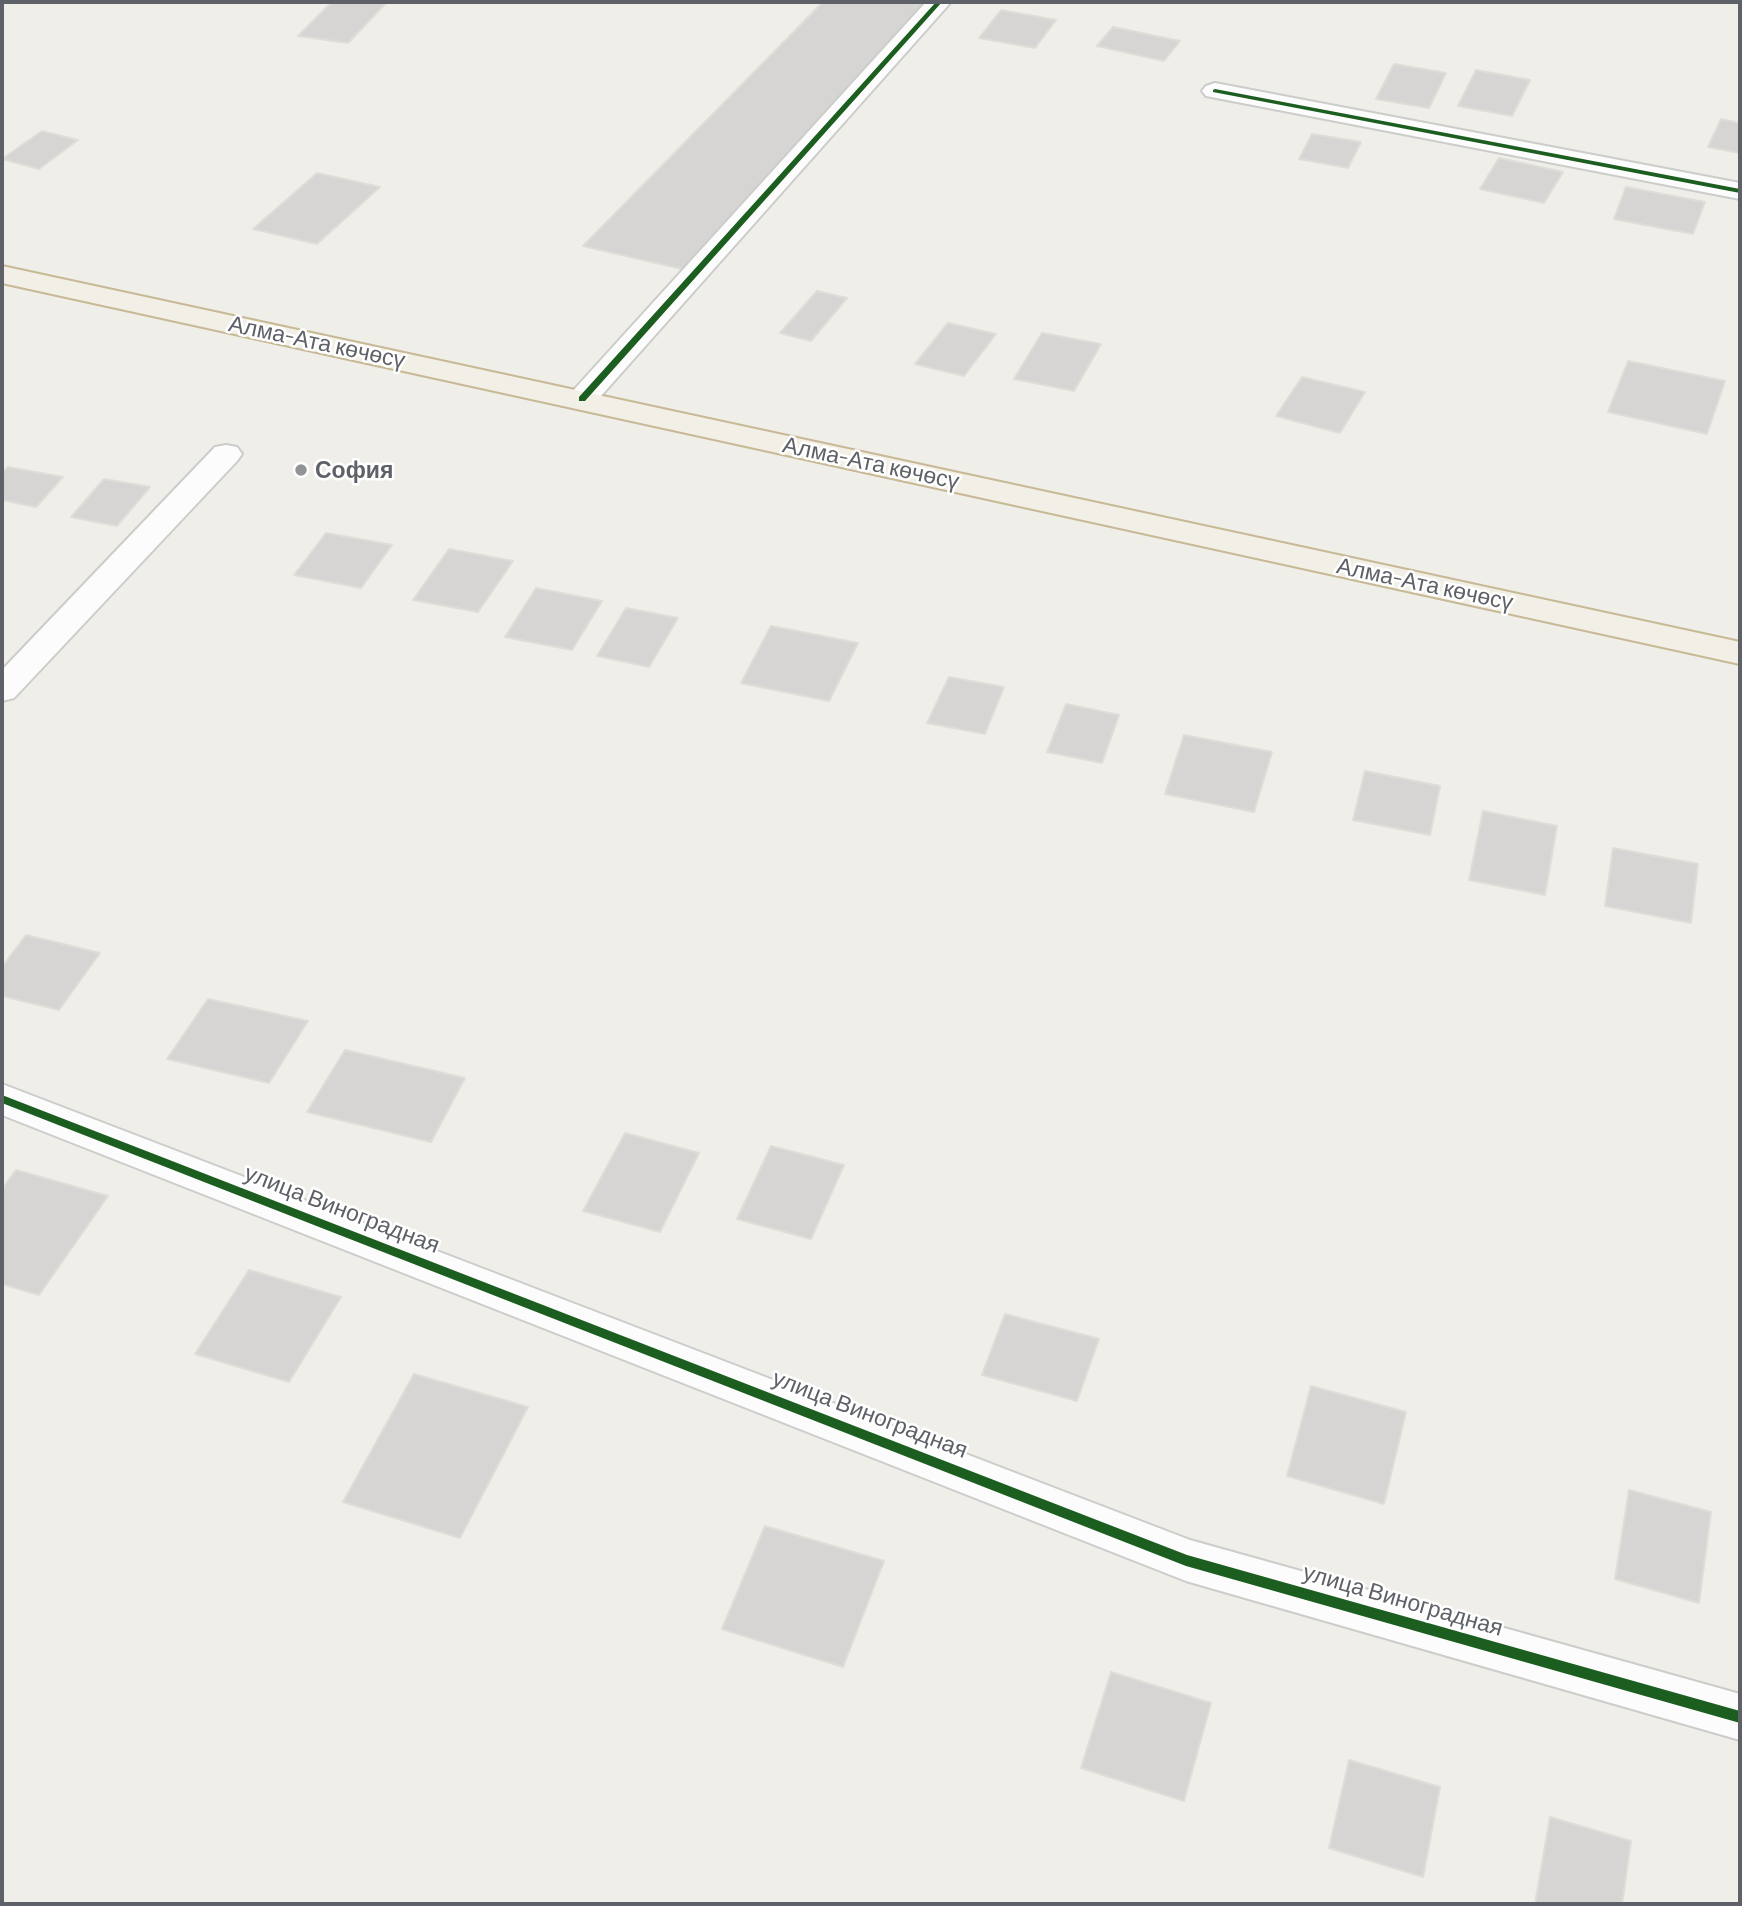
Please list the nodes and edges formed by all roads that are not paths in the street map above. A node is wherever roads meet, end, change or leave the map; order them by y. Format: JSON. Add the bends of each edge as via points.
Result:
{"nodes":[{"id":1,"x":939,"y":2,"type":"edge"},
{"id":2,"x":1214,"y":91,"type":"dead end"},
{"id":3,"x":1740,"y":191,"type":"edge"},
{"id":4,"x":2,"y":274,"type":"edge"},
{"id":5,"x":582,"y":400,"type":"junction"},
{"id":6,"x":226,"y":454,"type":"dead end"},
{"id":7,"x":1740,"y":653,"type":"edge"},
{"id":8,"x":2,"y":690,"type":"edge"},
{"id":9,"x":2,"y":1099,"type":"edge"},
{"id":10,"x":1740,"y":1717,"type":"edge"}],
"edges":[{"from":1,"to":5,"type":"street"},
{"from":2,"to":3,"type":"street"},
{"from":4,"to":5,"type":"highway","name":"Алма-Ата көчөсү"},
{"from":5,"to":7,"type":"highway","name":"Алма-Ата көчөсү"},
{"from":6,"to":8,"type":"street"},
{"from":9,"to":10,"type":"street","name":"улица Виноградная","via":[[1186,1560]]}]}
